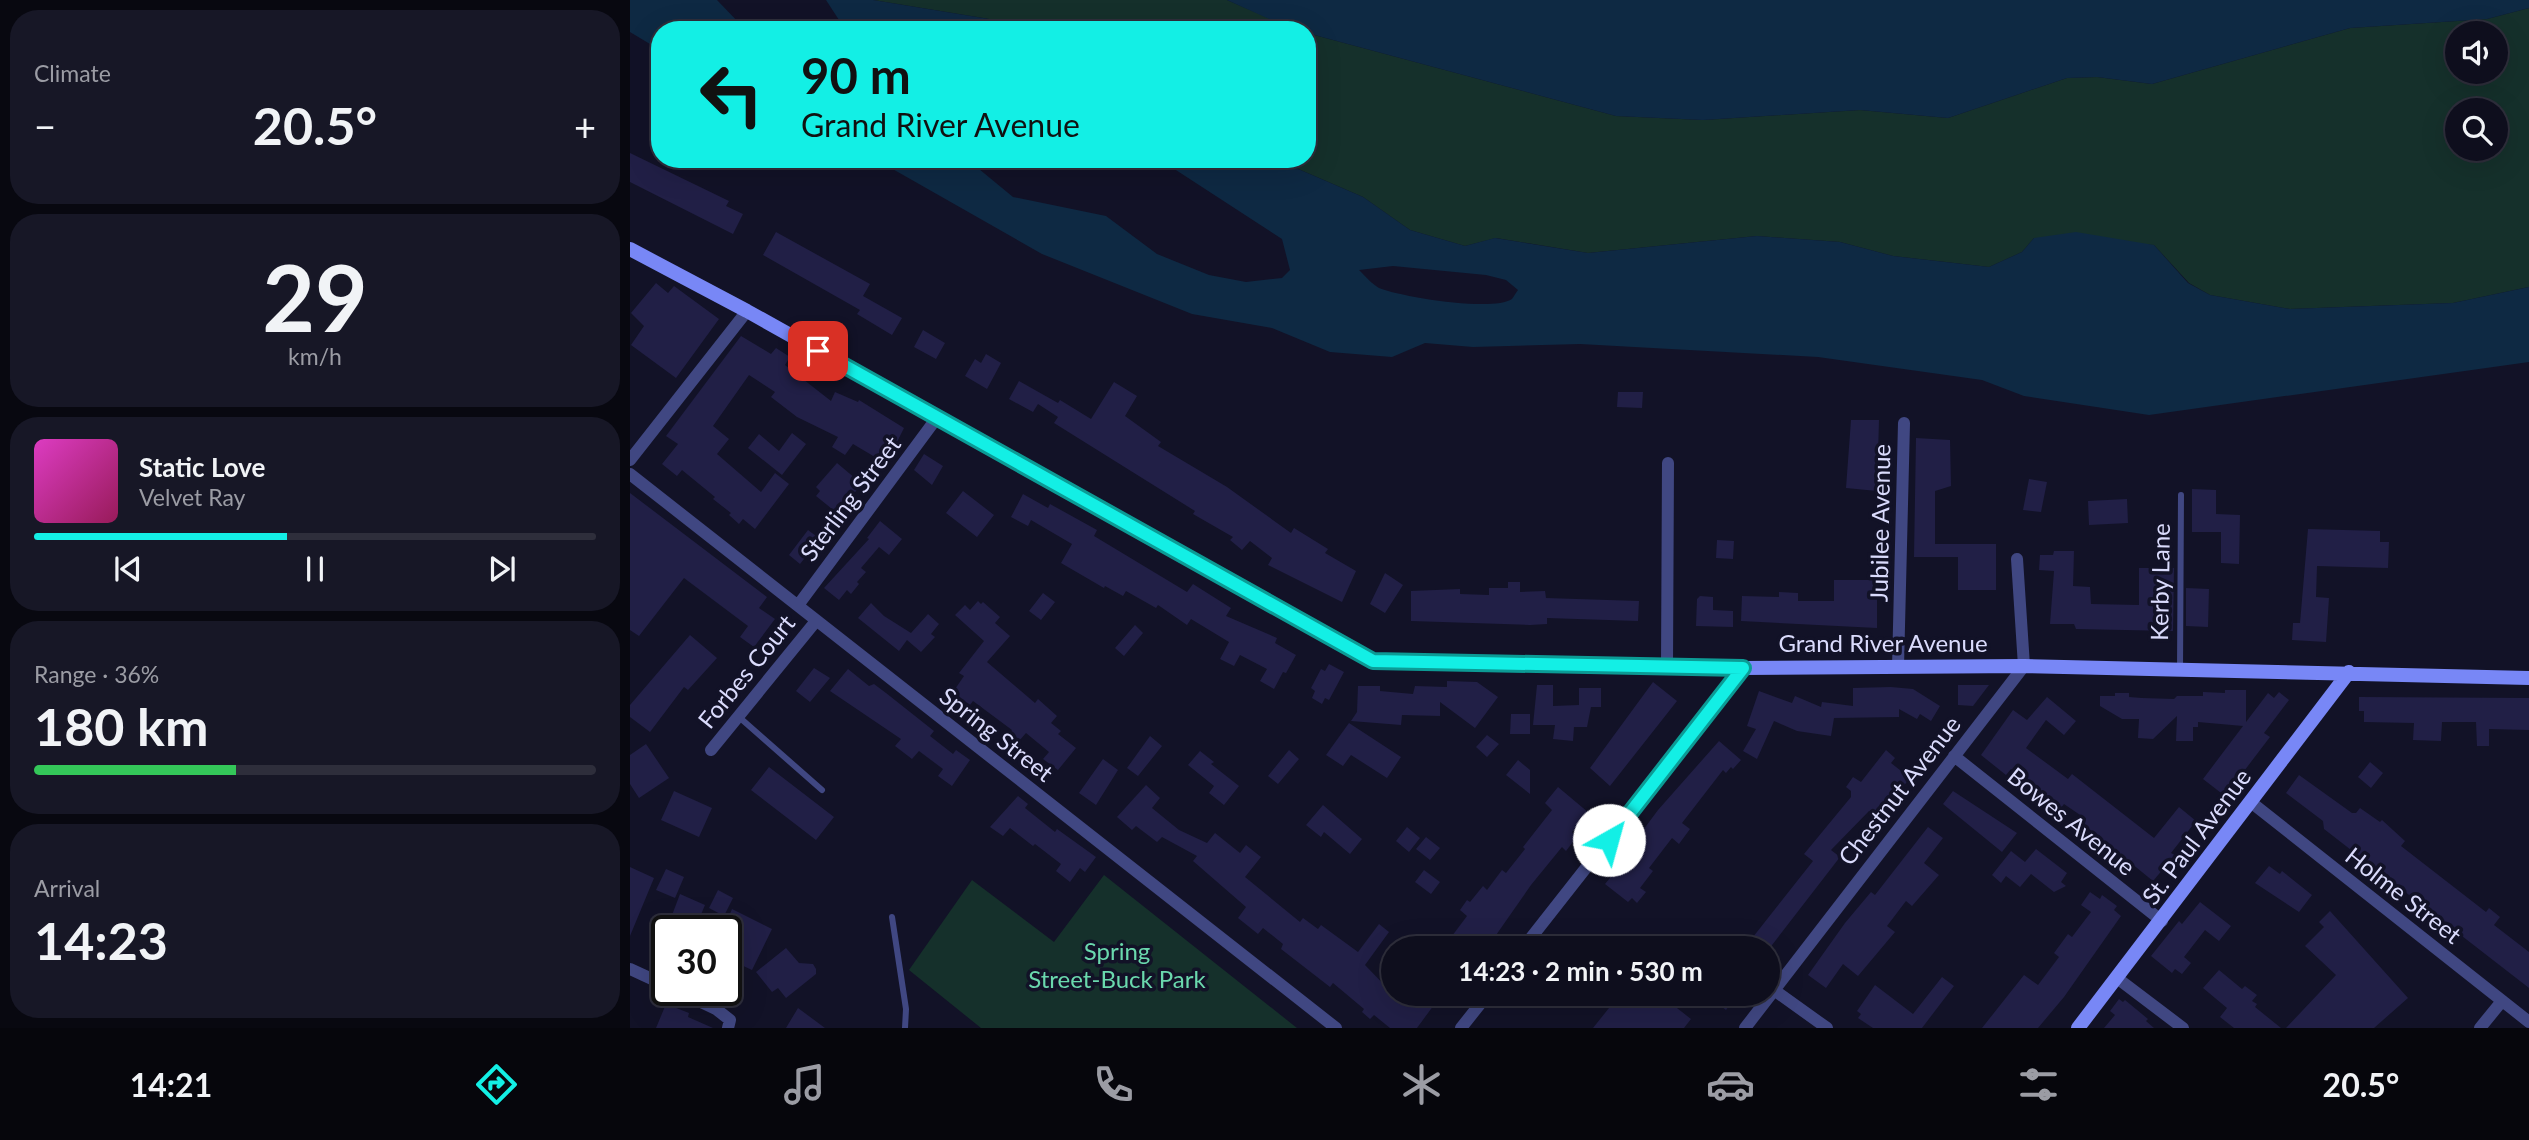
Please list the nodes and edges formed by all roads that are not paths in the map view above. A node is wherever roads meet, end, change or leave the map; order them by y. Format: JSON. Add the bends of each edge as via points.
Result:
{"nodes":[{"id":1,"x":630,"y":249,"type":"edge"},
{"id":2,"x":747,"y":310,"type":"junction"},
{"id":3,"x":936,"y":419,"type":"junction"},
{"id":4,"x":1904,"y":423,"type":"dead end"},
{"id":5,"x":630,"y":460,"type":"edge"},
{"id":6,"x":1668,"y":463,"type":"dead end"},
{"id":7,"x":630,"y":474,"type":"edge"},
{"id":8,"x":2181,"y":495,"type":"dead end"},
{"id":9,"x":2017,"y":559,"type":"dead end"},
{"id":10,"x":799,"y":604,"type":"junction"},
{"id":11,"x":816,"y":621,"type":"junction"},
{"id":12,"x":1667,"y":664,"type":"junction"},
{"id":13,"x":2024,"y":666,"type":"junction"},
{"id":14,"x":1898,"y":667,"type":"junction"},
{"id":15,"x":1743,"y":668,"type":"junction"},
{"id":16,"x":2180,"y":669,"type":"junction"},
{"id":17,"x":2349,"y":672,"type":"junction"},
{"id":18,"x":2529,"y":678,"type":"edge"},
{"id":19,"x":739,"y":717,"type":"junction"},
{"id":20,"x":710,"y":750,"type":"dead end"},
{"id":21,"x":1954,"y":756,"type":"junction"},
{"id":22,"x":822,"y":790,"type":"dead end"},
{"id":23,"x":2252,"y":803,"type":"junction"},
{"id":24,"x":892,"y":918,"type":"dead end"},
{"id":25,"x":2162,"y":921,"type":"junction"},
{"id":26,"x":1532,"y":936,"type":"edge"},
{"id":27,"x":630,"y":969,"type":"edge"},
{"id":28,"x":2117,"y":978,"type":"junction"},
{"id":29,"x":651,"y":979,"type":"edge"},
{"id":30,"x":1780,"y":982,"type":"edge"},
{"id":31,"x":1780,"y":994,"type":"edge"},
{"id":32,"x":2502,"y":1001,"type":"junction"},
{"id":33,"x":710,"y":1006,"type":"edge"},
{"id":34,"x":1478,"y":1006,"type":"edge"},
{"id":35,"x":1762,"y":1006,"type":"edge"},
{"id":36,"x":2529,"y":1022,"type":"edge"},
{"id":37,"x":728,"y":1028,"type":"edge"},
{"id":38,"x":905,"y":1028,"type":"edge"},
{"id":39,"x":1336,"y":1028,"type":"edge"},
{"id":40,"x":1461,"y":1028,"type":"edge"},
{"id":41,"x":1745,"y":1028,"type":"edge"},
{"id":42,"x":1827,"y":1028,"type":"edge"},
{"id":43,"x":2078,"y":1028,"type":"edge"},
{"id":44,"x":2183,"y":1028,"type":"edge"},
{"id":45,"x":2480,"y":1028,"type":"edge"}],
"edges":[{"from":1,"to":2,"type":"street","name":"Grand River Avenue"},
{"from":2,"to":3,"type":"street","name":"Grand River Avenue"},
{"from":2,"to":5,"type":"street"},
{"from":3,"to":10,"type":"street","name":"Sterling Street"},
{"from":3,"to":12,"type":"street","name":"Grand River Avenue","via":[[1373,661]]},
{"from":4,"to":14,"type":"street","name":"Jubilee Avenue"},
{"from":6,"to":12,"type":"street"},
{"from":7,"to":10,"type":"street","name":"Spring Street"},
{"from":8,"to":16,"type":"lane","name":"Kerby Lane"},
{"from":9,"to":13,"type":"street"},
{"from":10,"to":11,"type":"street","name":"Spring Street"},
{"from":11,"to":19,"type":"street","name":"Forbes Court"},
{"from":11,"to":39,"type":"street","name":"Spring Street"},
{"from":12,"to":15,"type":"street","name":"Grand River Avenue"},
{"from":13,"to":14,"type":"street","name":"Grand River Avenue"},
{"from":13,"to":16,"type":"street","name":"Grand River Avenue"},
{"from":13,"to":21,"type":"street","name":"Chestnut Avenue"},
{"from":14,"to":15,"type":"street","name":"Grand River Avenue"},
{"from":15,"to":26,"type":"street"},
{"from":16,"to":17,"type":"street","name":"Grand River Avenue"},
{"from":17,"to":18,"type":"street","name":"Grand River Avenue"},
{"from":17,"to":23,"type":"street","name":"St. Paul Avenue"},
{"from":19,"to":20,"type":"street","name":"Forbes Court"},
{"from":19,"to":22,"type":"lane"},
{"from":21,"to":25,"type":"street","name":"Bowes Avenue"},
{"from":21,"to":30,"type":"street","name":"Chestnut Avenue"},
{"from":23,"to":25,"type":"street","name":"St. Paul Avenue"},
{"from":23,"to":32,"type":"street","name":"Holme Street"},
{"from":24,"to":38,"type":"lane"},
{"from":25,"to":28,"type":"street","name":"St. Paul Avenue"},
{"from":27,"to":29,"type":"street"},
{"from":28,"to":43,"type":"street","name":"St. Paul Avenue"},
{"from":28,"to":44,"type":"street"},
{"from":31,"to":42,"type":"street"},
{"from":32,"to":36,"type":"street","name":"Holme Street"},
{"from":32,"to":45,"type":"street"},
{"from":33,"to":37,"type":"street","via":[[730,1020]]},
{"from":34,"to":40,"type":"street"},
{"from":35,"to":41,"type":"street","name":"Chestnut Avenue"}]}
